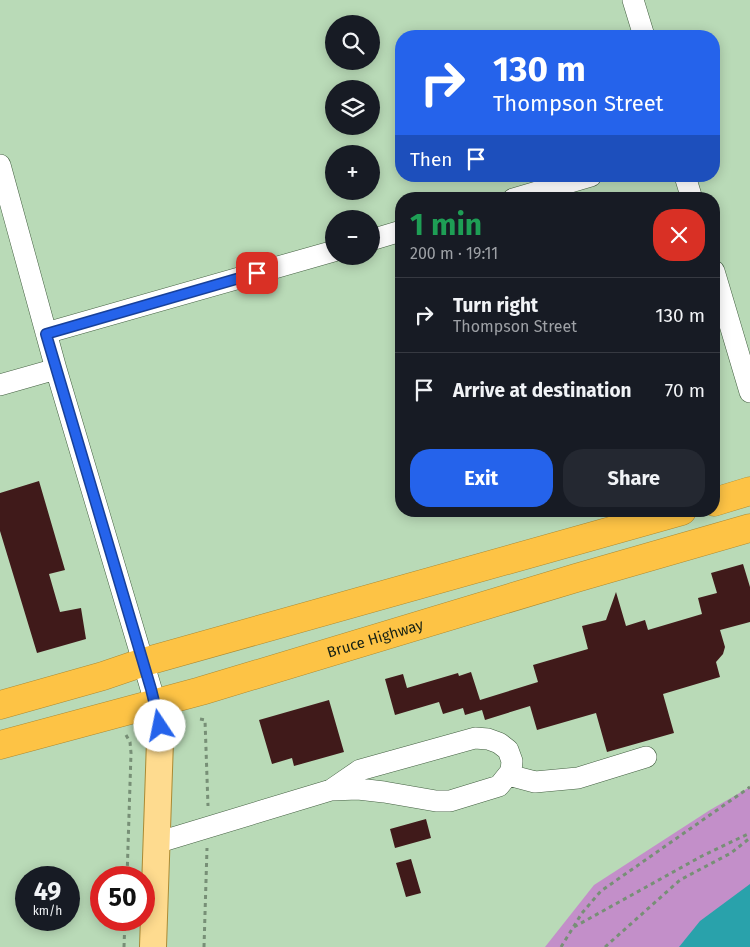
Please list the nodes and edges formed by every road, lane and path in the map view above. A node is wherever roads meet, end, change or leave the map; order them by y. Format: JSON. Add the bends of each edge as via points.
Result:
{"nodes":[{"id":1,"x":633,"y":0,"type":"edge"},
{"id":2,"x":642,"y":30,"type":"edge"},
{"id":3,"x":0,"y":164,"type":"edge"},
{"id":4,"x":572,"y":182,"type":"edge"},
{"id":5,"x":538,"y":192,"type":"edge"},
{"id":6,"x":395,"y":233,"type":"edge"},
{"id":7,"x":380,"y":237,"type":"edge"},
{"id":8,"x":325,"y":254,"type":"edge"},
{"id":9,"x":720,"y":291,"type":"edge"},
{"id":10,"x":46,"y":334,"type":"junction"},
{"id":11,"x":56,"y":369,"type":"junction"},
{"id":12,"x":0,"y":385,"type":"edge"},
{"id":13,"x":750,"y":392,"type":"edge"},
{"id":14,"x":750,"y":491,"type":"edge"},
{"id":15,"x":720,"y":500,"type":"edge"},
{"id":16,"x":661,"y":517,"type":"edge"},
{"id":17,"x":750,"y":528,"type":"edge"},
{"id":18,"x":144,"y":662,"type":"junction"},
{"id":19,"x":155,"y":702,"type":"junction"},
{"id":20,"x":0,"y":705,"type":"edge"},
{"id":21,"x":200,"y":718,"type":"dead end"},
{"id":22,"x":122,"y":733,"type":"dead end"},
{"id":23,"x":0,"y":745,"type":"edge"},
{"id":24,"x":646,"y":757,"type":"dead end"},
{"id":25,"x":508,"y":775,"type":"junction"},
{"id":26,"x":750,"y":787,"type":"edge"},
{"id":27,"x":330,"y":790,"type":"junction"},
{"id":28,"x":207,"y":827,"type":"junction"},
{"id":29,"x":750,"y":833,"type":"edge"},
{"id":30,"x":750,"y":838,"type":"edge"},
{"id":31,"x":156,"y":843,"type":"junction"},
{"id":32,"x":126,"y":866,"type":"edge"},
{"id":33,"x":572,"y":928,"type":"junction"},
{"id":34,"x":125,"y":931,"type":"edge"},
{"id":35,"x":124,"y":947,"type":"edge"},
{"id":36,"x":153,"y":947,"type":"edge"},
{"id":37,"x":204,"y":947,"type":"edge"},
{"id":38,"x":561,"y":947,"type":"edge"},
{"id":39,"x":606,"y":947,"type":"edge"}],
"edges":[{"from":1,"to":2,"type":"street"},
{"from":3,"to":10,"type":"street"},
{"from":4,"to":5,"type":"street"},
{"from":6,"to":7,"type":"street"},
{"from":8,"to":10,"type":"street"},
{"from":9,"to":13,"type":"street"},
{"from":10,"to":11,"type":"street"},
{"from":11,"to":12,"type":"street"},
{"from":11,"to":18,"type":"street"},
{"from":14,"to":15,"type":"highway"},
{"from":16,"to":18,"type":"highway"},
{"from":17,"to":19,"type":"highway","name":"Bruce Highway"},
{"from":18,"to":19,"type":"street"},
{"from":18,"to":20,"type":"highway"},
{"from":19,"to":23,"type":"highway","name":"Bruce Highway"},
{"from":19,"to":31,"type":"main road","via":[[160,730]]},
{"from":21,"to":28,"type":"path","via":[[206,720]]},
{"from":22,"to":32,"type":"path","via":[[130,742],[131,753]]},
{"from":24,"to":25,"type":"street","via":[[578,778],[535,782]]},
{"from":25,"to":27,"type":"street","via":[[500,786],[450,801],[358,789]]},
{"from":25,"to":27,"type":"street","via":[[512,760],[508,750],[488,738],[475,738],[360,770]]},
{"from":26,"to":33,"type":"path","via":[[601,891]]},
{"from":27,"to":28,"type":"street"},
{"from":28,"to":31,"type":"street"},
{"from":28,"to":37,"type":"path"},
{"from":29,"to":33,"type":"path"},
{"from":30,"to":39,"type":"path","via":[[731,853],[680,880]]},
{"from":31,"to":36,"type":"main road"},
{"from":33,"to":38,"type":"path"},
{"from":34,"to":35,"type":"path"}]}
